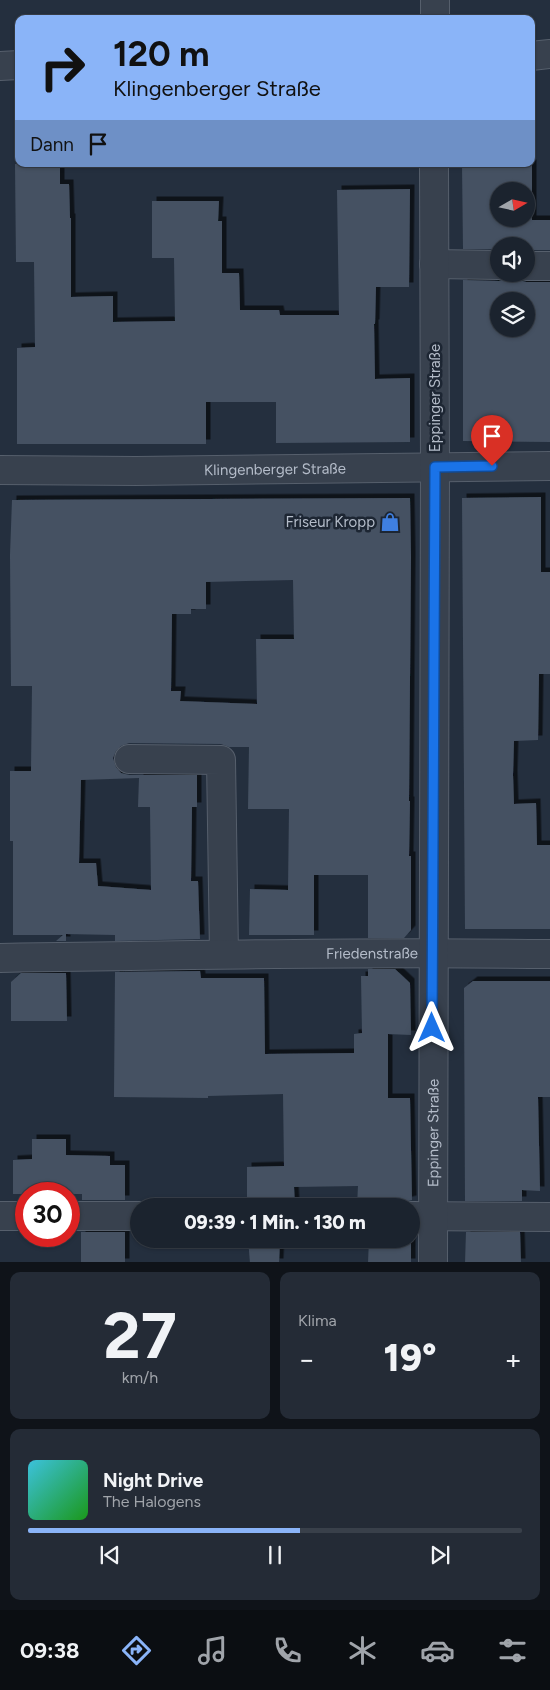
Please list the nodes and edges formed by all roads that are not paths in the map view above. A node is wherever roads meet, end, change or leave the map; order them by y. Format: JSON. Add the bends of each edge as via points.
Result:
{"nodes":[{"id":1,"x":435,"y":0,"type":"edge"},
{"id":2,"x":435,"y":15,"type":"edge"},
{"id":3,"x":550,"y":54,"type":"edge"},
{"id":4,"x":535,"y":56,"type":"edge"},
{"id":5,"x":15,"y":65,"type":"edge"},
{"id":6,"x":0,"y":66,"type":"edge"},
{"id":7,"x":434,"y":167,"type":"edge"},
{"id":8,"x":434,"y":264,"type":"junction"},
{"id":9,"x":490,"y":265,"type":"edge"},
{"id":10,"x":535,"y":266,"type":"edge"},
{"id":11,"x":550,"y":266,"type":"edge"},
{"id":12,"x":550,"y":466,"type":"edge"},
{"id":13,"x":435,"y":467,"type":"junction"},
{"id":14,"x":0,"y":470,"type":"edge"},
{"id":15,"x":129,"y":759,"type":"dead end"},
{"id":16,"x":432,"y":953,"type":"junction"},
{"id":17,"x":224,"y":954,"type":"junction"},
{"id":18,"x":550,"y":954,"type":"edge"},
{"id":19,"x":0,"y":958,"type":"edge"},
{"id":20,"x":0,"y":1216,"type":"edge"},
{"id":21,"x":15,"y":1216,"type":"edge"},
{"id":22,"x":80,"y":1216,"type":"edge"},
{"id":23,"x":130,"y":1216,"type":"edge"},
{"id":24,"x":422,"y":1216,"type":"edge"},
{"id":25,"x":550,"y":1217,"type":"edge"},
{"id":26,"x":433,"y":1262,"type":"edge"}],
"edges":[{"from":1,"to":2,"type":"street"},
{"from":3,"to":4,"type":"street"},
{"from":5,"to":6,"type":"street"},
{"from":7,"to":8,"type":"street","name":"Eppinger Straße"},
{"from":8,"to":9,"type":"street"},
{"from":8,"to":13,"type":"street","name":"Eppinger Straße"},
{"from":10,"to":11,"type":"street"},
{"from":12,"to":13,"type":"street","name":"Klingenberger Straße"},
{"from":13,"to":14,"type":"street","name":"Klingenberger Straße"},
{"from":13,"to":16,"type":"street","name":"Eppinger Straße"},
{"from":15,"to":17,"type":"street","via":[[221,760]]},
{"from":16,"to":17,"type":"street","name":"Friedenstraße"},
{"from":16,"to":18,"type":"street","name":"Friedenstraße"},
{"from":16,"to":24,"type":"street","name":"Eppinger Straße"},
{"from":17,"to":19,"type":"street","name":"Friedenstraße"},
{"from":20,"to":21,"type":"street"},
{"from":22,"to":23,"type":"street"},
{"from":24,"to":25,"type":"street"},
{"from":24,"to":26,"type":"street","name":"Eppinger Straße"}]}
